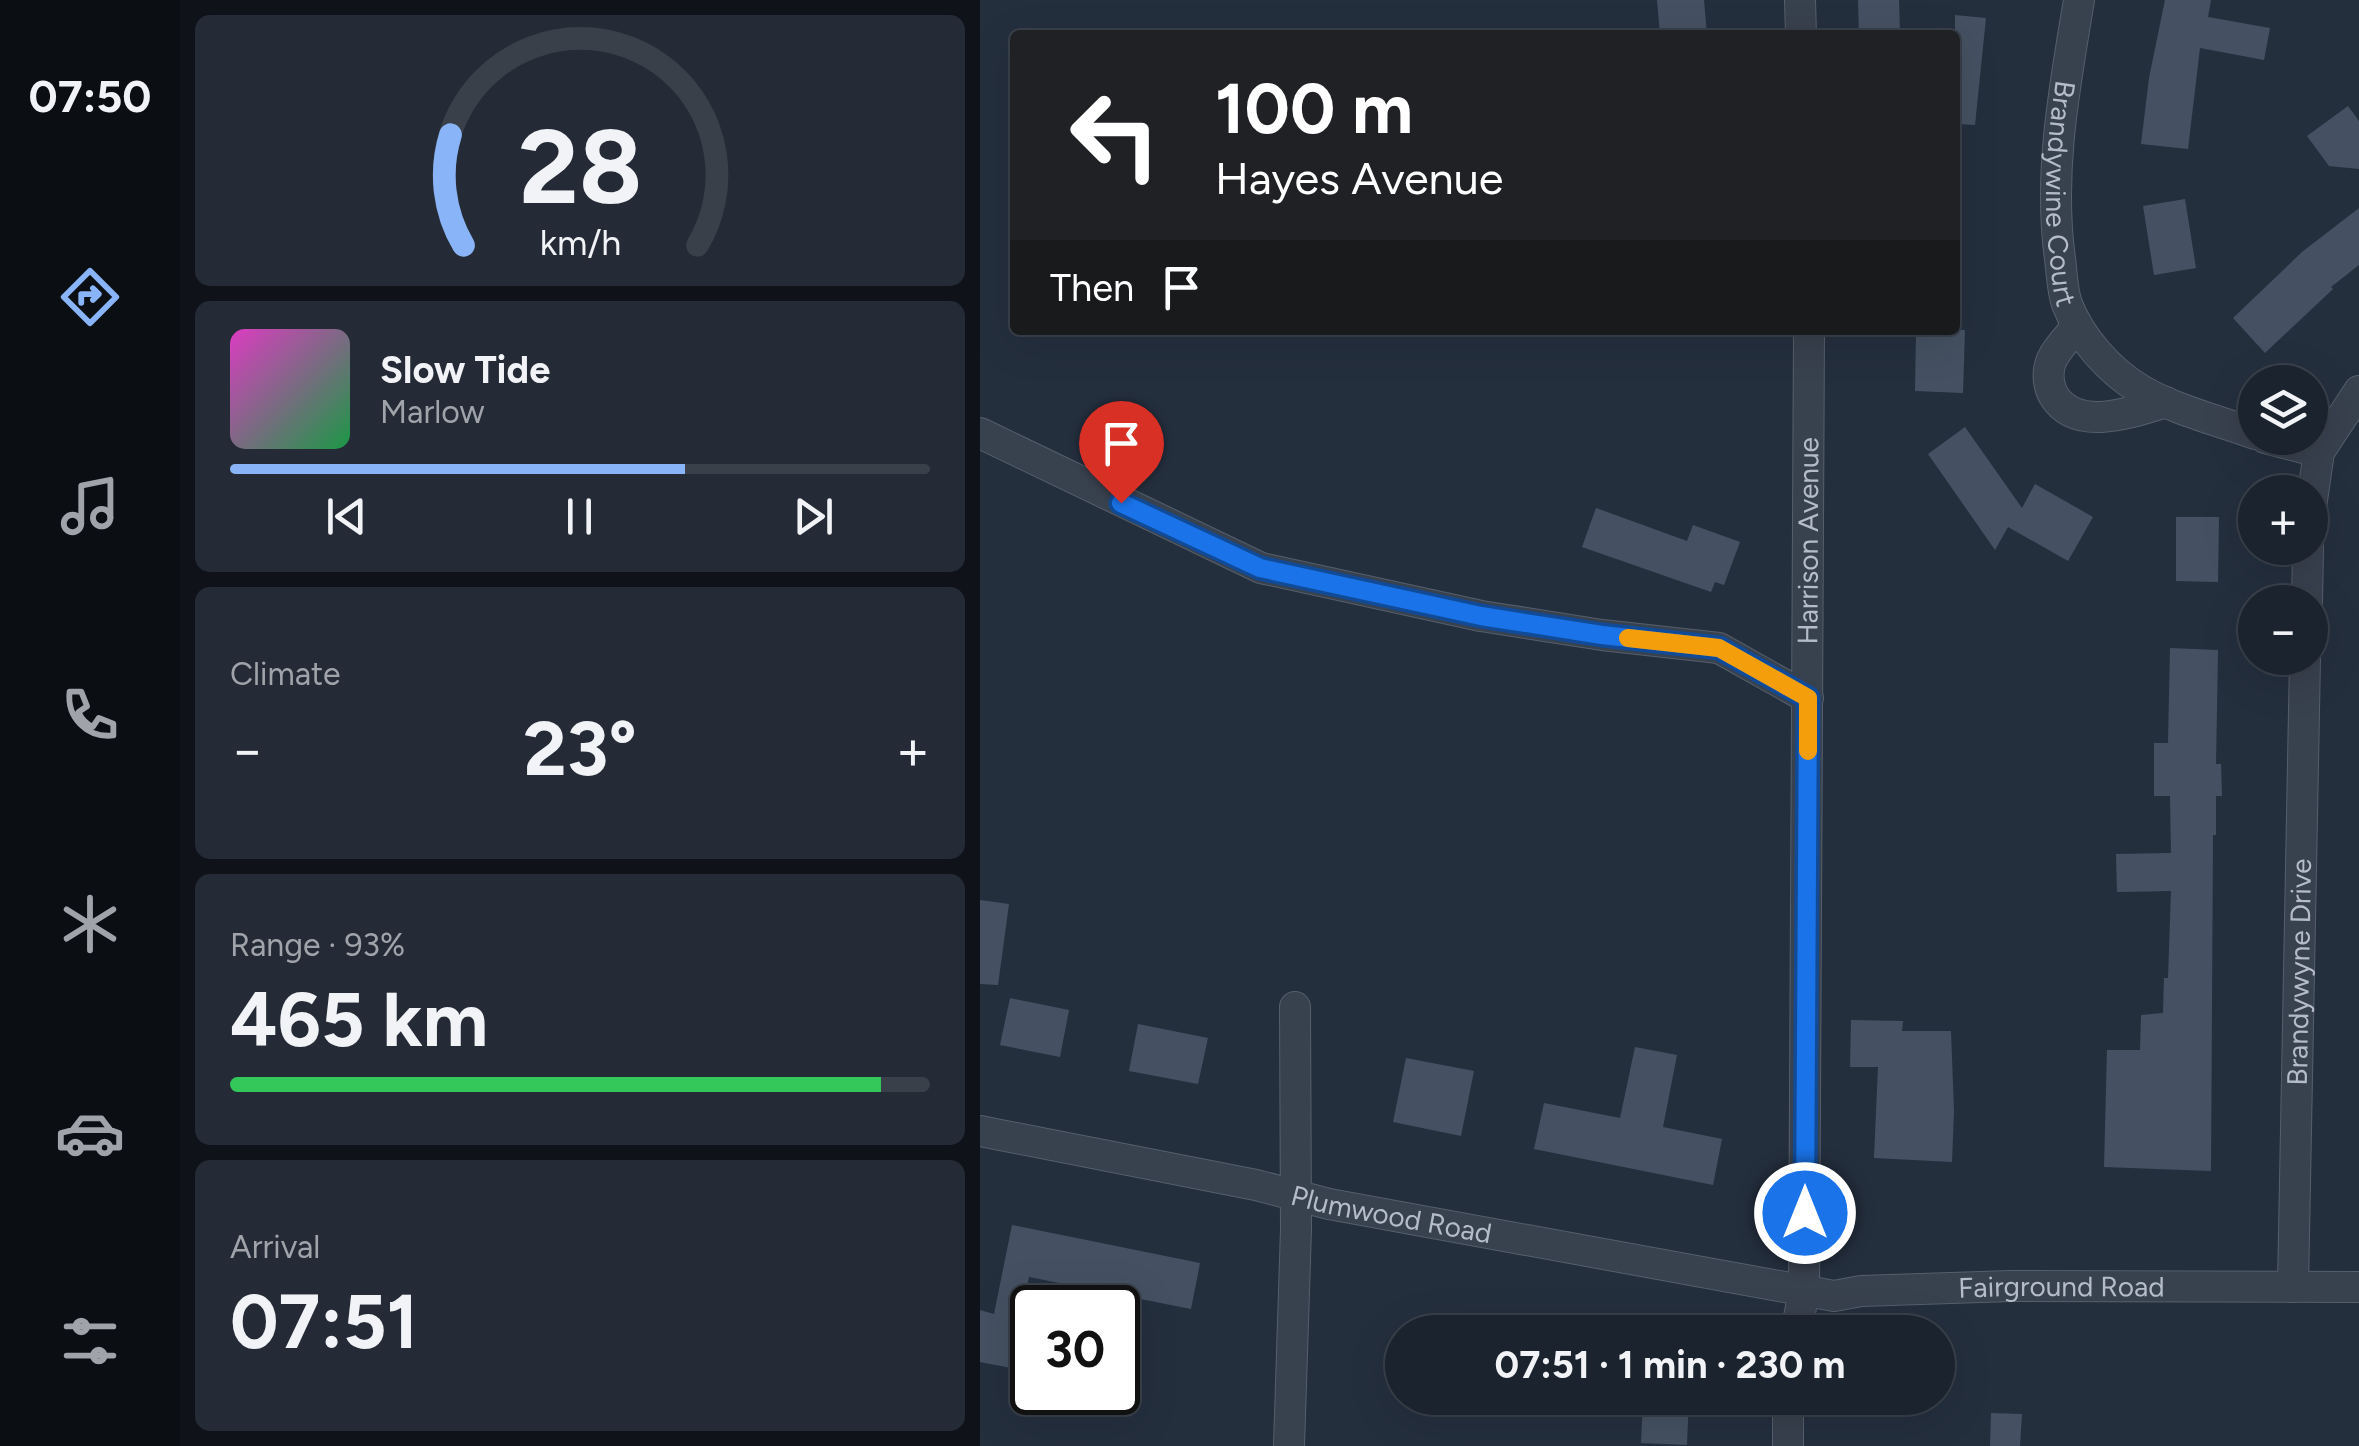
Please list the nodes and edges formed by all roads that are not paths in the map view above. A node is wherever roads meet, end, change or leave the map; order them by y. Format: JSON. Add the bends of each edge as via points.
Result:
{"nodes":[{"id":1,"x":1800,"y":0,"type":"edge"},
{"id":2,"x":2079,"y":0,"type":"edge"},
{"id":3,"x":1801,"y":30,"type":"edge"},
{"id":4,"x":2078,"y":326,"type":"junction"},
{"id":5,"x":1809,"y":335,"type":"edge"},
{"id":6,"x":2359,"y":391,"type":"edge"},
{"id":7,"x":2166,"y":402,"type":"junction"},
{"id":8,"x":2238,"y":428,"type":"edge"},
{"id":9,"x":980,"y":433,"type":"edge"},
{"id":10,"x":2328,"y":437,"type":"edge"},
{"id":11,"x":2306,"y":675,"type":"edge"},
{"id":12,"x":1808,"y":698,"type":"junction"},
{"id":13,"x":1295,"y":1007,"type":"dead end"},
{"id":14,"x":980,"y":1131,"type":"edge"},
{"id":15,"x":1295,"y":1196,"type":"junction"},
{"id":16,"x":2359,"y":1286,"type":"edge"},
{"id":17,"x":2293,"y":1287,"type":"junction"},
{"id":18,"x":1804,"y":1292,"type":"junction"},
{"id":19,"x":1799,"y":1315,"type":"edge"},
{"id":20,"x":1788,"y":1415,"type":"edge"},
{"id":21,"x":1289,"y":1446,"type":"edge"},
{"id":22,"x":1788,"y":1446,"type":"edge"}],
"edges":[{"from":1,"to":3,"type":"street"},
{"from":2,"to":4,"type":"street","name":"Brandywine Court","via":[[2055,171],[2066,300]]},
{"from":4,"to":7,"type":"street","name":"Brandywine Court","via":[[2108,363]]},
{"from":4,"to":7,"type":"street","name":"Brandywine Court","via":[[2050,364],[2050,389],[2060,406],[2089,418]]},
{"from":5,"to":12,"type":"street","name":"Harrison Avenue"},
{"from":6,"to":10,"type":"street"},
{"from":7,"to":8,"type":"street","name":"Brandywine Court"},
{"from":9,"to":12,"type":"street","via":[[1260,568],[1481,616],[1719,648]]},
{"from":11,"to":17,"type":"street","name":"Brandywyne Drive"},
{"from":12,"to":18,"type":"street","name":"Harrison Avenue"},
{"from":13,"to":15,"type":"street"},
{"from":14,"to":15,"type":"street","name":"Plumwood Road"},
{"from":15,"to":18,"type":"street","name":"Plumwood Road"},
{"from":15,"to":21,"type":"street"},
{"from":16,"to":17,"type":"street","name":"Fairground Road"},
{"from":17,"to":18,"type":"street","name":"Fairground Road"},
{"from":18,"to":19,"type":"street"},
{"from":20,"to":22,"type":"street"}]}
